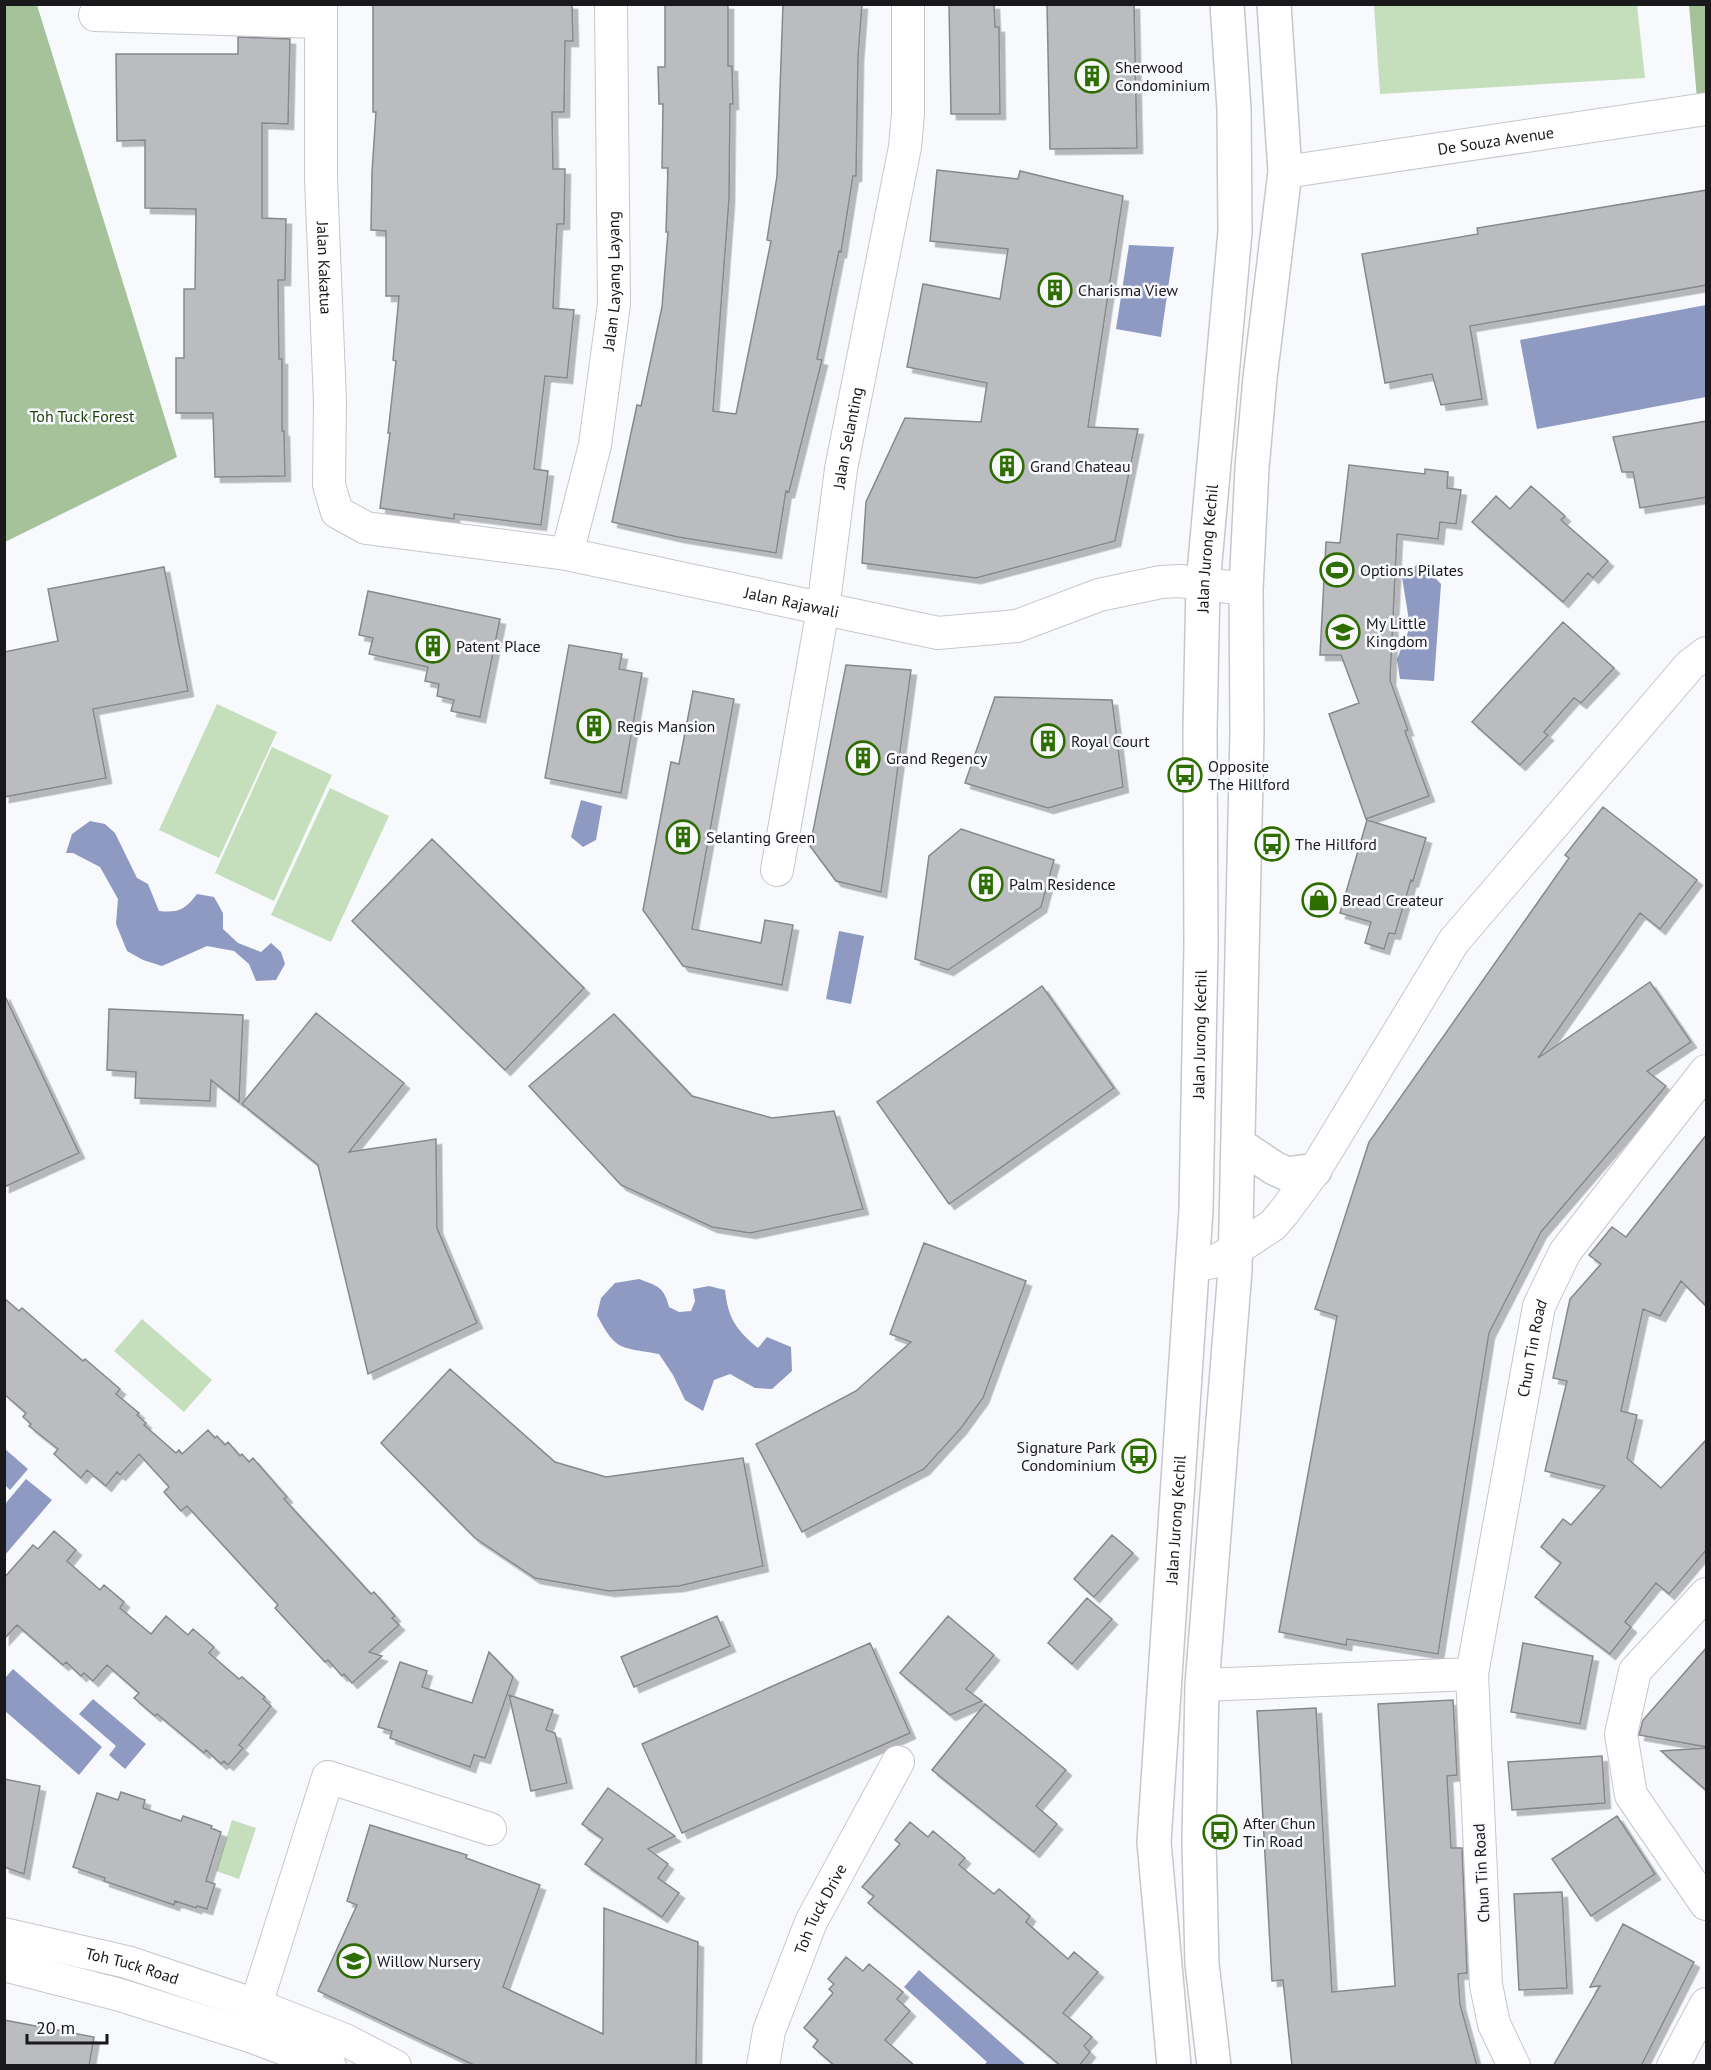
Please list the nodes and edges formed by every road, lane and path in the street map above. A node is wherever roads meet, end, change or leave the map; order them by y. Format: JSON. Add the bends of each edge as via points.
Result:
{"nodes":[{"id":1,"x":611,"y":4,"type":"edge"},
{"id":2,"x":908,"y":4,"type":"edge"},
{"id":3,"x":1227,"y":4,"type":"edge"},
{"id":4,"x":1274,"y":4,"type":"edge"},
{"id":5,"x":321,"y":13,"type":"edge"},
{"id":6,"x":95,"y":15,"type":"dead end"},
{"id":7,"x":1707,"y":109,"type":"edge"},
{"id":8,"x":1285,"y":172,"type":"junction"},
{"id":9,"x":337,"y":512,"type":"joint"},
{"id":10,"x":567,"y":554,"type":"junction"},
{"id":11,"x":1203,"y":584,"type":"junction"},
{"id":12,"x":1246,"y":589,"type":"junction"},
{"id":13,"x":823,"y":609,"type":"junction"},
{"id":14,"x":1707,"y":653,"type":"edge"},
{"id":15,"x":1200,"y":730,"type":"junction"},
{"id":16,"x":1247,"y":732,"type":"junction"},
{"id":17,"x":777,"y":870,"type":"dead end"},
{"id":18,"x":1707,"y":1071,"type":"edge"},
{"id":19,"x":1238,"y":1144,"type":"junction"},
{"id":20,"x":1315,"y":1170,"type":"junction"},
{"id":21,"x":1235,"y":1250,"type":"junction"},
{"id":22,"x":1192,"y":1266,"type":"junction"},
{"id":23,"x":1707,"y":1594,"type":"edge"},
{"id":24,"x":1472,"y":1674,"type":"junction"},
{"id":25,"x":1202,"y":1685,"type":"junction"},
{"id":26,"x":898,"y":1762,"type":"dead end"},
{"id":27,"x":490,"y":1829,"type":"dead end"},
{"id":28,"x":1707,"y":1904,"type":"edge"},
{"id":29,"x":4,"y":1934,"type":"edge"},
{"id":30,"x":4,"y":1965,"type":"edge"},
{"id":31,"x":1707,"y":2004,"type":"edge"},
{"id":32,"x":256,"y":2005,"type":"junction"},
{"id":33,"x":330,"y":2066,"type":"edge"},
{"id":34,"x":395,"y":2066,"type":"edge"},
{"id":35,"x":763,"y":2066,"type":"edge"},
{"id":36,"x":1174,"y":2066,"type":"edge"},
{"id":37,"x":1214,"y":2066,"type":"edge"},
{"id":38,"x":1514,"y":2066,"type":"edge"},
{"id":39,"x":1673,"y":2066,"type":"edge"}],
"edges":[{"from":1,"to":10,"type":"street","name":"Jalan Layang Layang","via":[[614,304],[595,445]]},
{"from":2,"to":13,"type":"street","name":"Jalan Selanting","via":[[905,147],[841,469]]},
{"from":3,"to":11,"type":"main road","name":"Jalan Jurong Kechil","via":[[1234,109],[1235,232]]},
{"from":4,"to":8,"type":"main road"},
{"from":5,"to":6,"type":"street","name":"Jalan Kakatua"},
{"from":5,"to":9,"type":"street","name":"Jalan Kakatua","via":[[329,485]]},
{"from":7,"to":8,"type":"street","name":"De Souza Avenue"},
{"from":8,"to":12,"type":"main road","via":[[1260,378]]},
{"from":9,"to":10,"type":"street","name":"Jalan Rajawali","via":[[366,528]]},
{"from":10,"to":13,"type":"street","name":"Jalan Rajawali"},
{"from":11,"to":12,"type":"street","name":"Jalan Rajawali"},
{"from":11,"to":13,"type":"street","name":"Jalan Rajawali","via":[[1161,582],[1099,595],[1017,626],[938,633]]},
{"from":11,"to":15,"type":"main road","name":"Jalan Jurong Kechil"},
{"from":12,"to":16,"type":"main road"},
{"from":13,"to":17,"type":"street","name":"Jalan Selanting"},
{"from":14,"to":20,"type":"street","via":[[1690,665],[1454,941]]},
{"from":15,"to":16,"type":"main road","via":[[1211,717],[1223,711],[1237,716]]},
{"from":15,"to":22,"type":"main road","name":"Jalan Jurong Kechil","via":[[1201,945]]},
{"from":16,"to":19,"type":"main road"},
{"from":18,"to":24,"type":"street","name":"Chun Tin Road","via":[[1565,1252],[1539,1306]]},
{"from":19,"to":20,"type":"main road","via":[[1287,1174]]},
{"from":19,"to":21,"type":"main road"},
{"from":20,"to":21,"type":"street","via":[[1273,1225]]},
{"from":21,"to":22,"type":"street","via":[[1213,1262]]},
{"from":21,"to":25,"type":"main road"},
{"from":22,"to":36,"type":"main road","name":"Jalan Jurong Kechil","via":[[1154,1842]]},
{"from":23,"to":28,"type":"street","via":[[1635,1671],[1621,1734],[1631,1795]]},
{"from":24,"to":25,"type":"street"},
{"from":24,"to":38,"type":"street","name":"Chun Tin Road","via":[[1486,1985],[1494,2024]]},
{"from":25,"to":37,"type":"main road","via":[[1199,1841],[1202,1964]]},
{"from":26,"to":35,"type":"street","name":"Toh Tuck Drive","via":[[811,1922],[769,2031]]},
{"from":27,"to":32,"type":"street","via":[[328,1777]]},
{"from":29,"to":32,"type":"street","name":"Toh Tuck Road","via":[[127,1962]]},
{"from":30,"to":33,"type":"street","name":"Toh Tuck Road","via":[[120,1995]]},
{"from":31,"to":39,"type":"street"},
{"from":32,"to":34,"type":"street","name":"Toh Tuck Road","via":[[345,2040]]}]}
